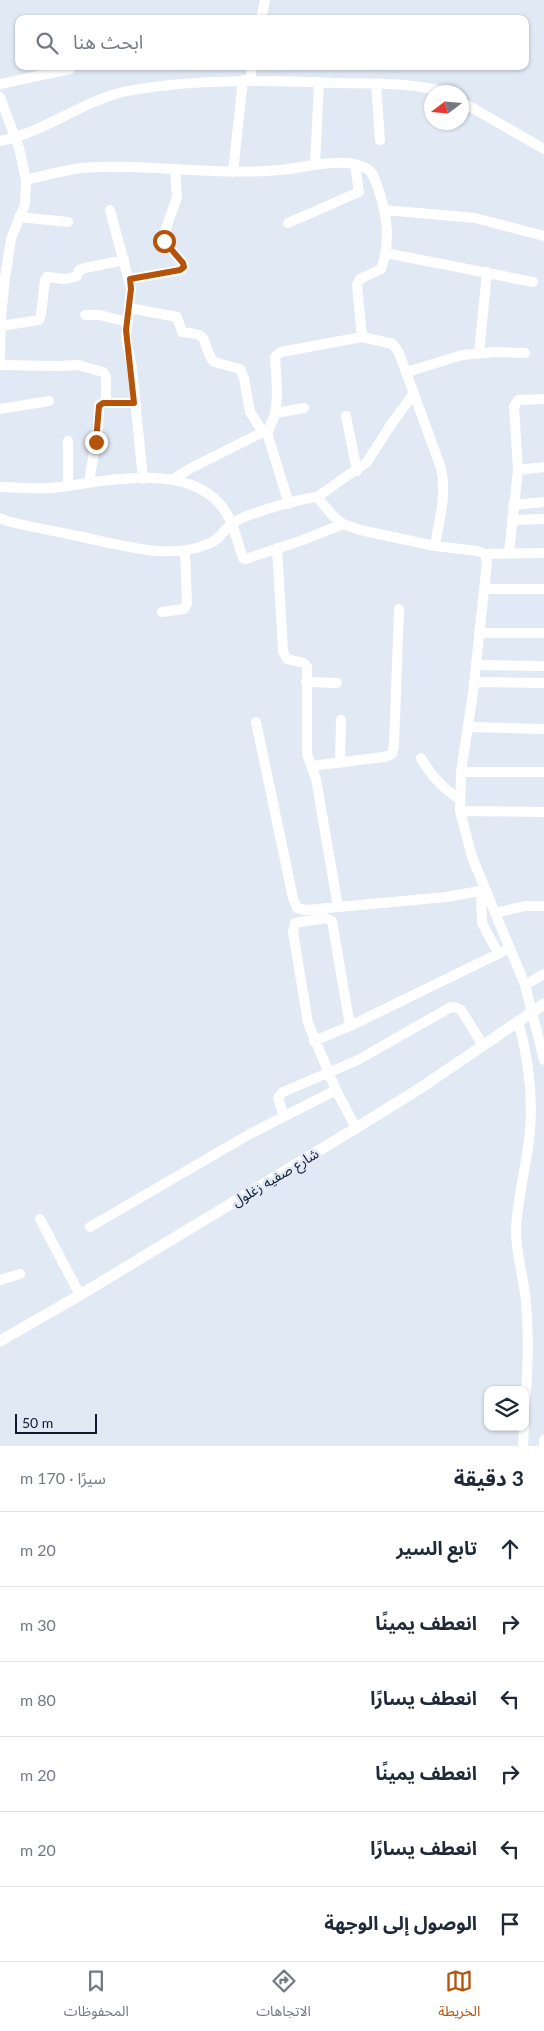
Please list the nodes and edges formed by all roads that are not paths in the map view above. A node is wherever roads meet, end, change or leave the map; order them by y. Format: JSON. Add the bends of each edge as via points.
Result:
{"nodes":[{"id":1,"x":264,"y":0,"type":"edge"},
{"id":2,"x":262,"y":15,"type":"edge"},
{"id":3,"x":65,"y":70,"type":"edge"},
{"id":4,"x":250,"y":70,"type":"edge"},
{"id":5,"x":246,"y":80,"type":"junction"},
{"id":6,"x":319,"y":82,"type":"junction"},
{"id":7,"x":0,"y":84,"type":"edge"},
{"id":8,"x":376,"y":84,"type":"junction"},
{"id":9,"x":424,"y":88,"type":"edge"},
{"id":10,"x":0,"y":97,"type":"edge"},
{"id":11,"x":469,"y":106,"type":"edge"},
{"id":12,"x":15,"y":138,"type":"junction"},
{"id":13,"x":380,"y":140,"type":"dead end"},
{"id":14,"x":0,"y":141,"type":"edge"},
{"id":15,"x":544,"y":149,"type":"edge"},
{"id":16,"x":315,"y":165,"type":"junction"},
{"id":17,"x":355,"y":165,"type":"junction"},
{"id":18,"x":175,"y":170,"type":"junction"},
{"id":19,"x":233,"y":172,"type":"junction"},
{"id":20,"x":26,"y":180,"type":"junction"},
{"id":21,"x":110,"y":210,"type":"dead end"},
{"id":22,"x":385,"y":210,"type":"junction"},
{"id":23,"x":19,"y":217,"type":"junction"},
{"id":24,"x":68,"y":222,"type":"dead end"},
{"id":25,"x":288,"y":223,"type":"dead end"},
{"id":26,"x":544,"y":236,"type":"edge"},
{"id":27,"x":386,"y":253,"type":"junction"},
{"id":28,"x":124,"y":260,"type":"junction"},
{"id":29,"x":487,"y":272,"type":"junction"},
{"id":30,"x":130,"y":279,"type":"junction"},
{"id":31,"x":533,"y":282,"type":"dead end"},
{"id":32,"x":129,"y":308,"type":"junction"},
{"id":33,"x":86,"y":315,"type":"dead end"},
{"id":34,"x":127,"y":322,"type":"junction"},
{"id":35,"x":1,"y":326,"type":"edge"},
{"id":36,"x":362,"y":337,"type":"junction"},
{"id":37,"x":479,"y":353,"type":"junction"},
{"id":38,"x":525,"y":353,"type":"dead end"},
{"id":39,"x":0,"y":359,"type":"edge"},
{"id":40,"x":0,"y":365,"type":"edge"},
{"id":41,"x":407,"y":372,"type":"junction"},
{"id":42,"x":414,"y":393,"type":"junction"},
{"id":43,"x":544,"y":399,"type":"edge"},
{"id":44,"x":49,"y":401,"type":"dead end"},
{"id":45,"x":106,"y":403,"type":"junction"},
{"id":46,"x":134,"y":403,"type":"junction"},
{"id":47,"x":304,"y":408,"type":"dead end"},
{"id":48,"x":0,"y":409,"type":"edge"},
{"id":49,"x":276,"y":413,"type":"junction"},
{"id":50,"x":346,"y":416,"type":"dead end"},
{"id":51,"x":265,"y":431,"type":"junction"},
{"id":52,"x":68,"y":441,"type":"dead end"},
{"id":53,"x":544,"y":467,"type":"edge"},
{"id":54,"x":357,"y":470,"type":"junction"},
{"id":55,"x":518,"y":470,"type":"junction"},
{"id":56,"x":143,"y":479,"type":"junction"},
{"id":57,"x":174,"y":479,"type":"junction"},
{"id":58,"x":90,"y":482,"type":"junction"},
{"id":59,"x":68,"y":485,"type":"junction"},
{"id":60,"x":0,"y":487,"type":"edge"},
{"id":61,"x":317,"y":497,"type":"junction"},
{"id":62,"x":544,"y":502,"type":"edge"},
{"id":63,"x":289,"y":504,"type":"junction"},
{"id":64,"x":513,"y":505,"type":"junction"},
{"id":65,"x":0,"y":518,"type":"edge"},
{"id":66,"x":544,"y":519,"type":"edge"},
{"id":67,"x":512,"y":520,"type":"junction"},
{"id":68,"x":232,"y":524,"type":"junction"},
{"id":69,"x":343,"y":524,"type":"junction"},
{"id":70,"x":435,"y":546,"type":"junction"},
{"id":71,"x":278,"y":548,"type":"junction"},
{"id":72,"x":185,"y":550,"type":"junction"},
{"id":73,"x":509,"y":553,"type":"junction"},
{"id":74,"x":544,"y":553,"type":"edge"},
{"id":75,"x":485,"y":554,"type":"junction"},
{"id":76,"x":484,"y":589,"type":"junction"},
{"id":77,"x":544,"y":589,"type":"edge"},
{"id":78,"x":399,"y":610,"type":"dead end"},
{"id":79,"x":162,"y":612,"type":"dead end"},
{"id":80,"x":479,"y":633,"type":"junction"},
{"id":81,"x":544,"y":634,"type":"edge"},
{"id":82,"x":476,"y":665,"type":"junction"},
{"id":83,"x":544,"y":666,"type":"edge"},
{"id":84,"x":306,"y":682,"type":"junction"},
{"id":85,"x":337,"y":682,"type":"dead end"},
{"id":86,"x":474,"y":682,"type":"junction"},
{"id":87,"x":544,"y":683,"type":"edge"},
{"id":88,"x":340,"y":720,"type":"dead end"},
{"id":89,"x":256,"y":722,"type":"dead end"},
{"id":90,"x":468,"y":727,"type":"junction"},
{"id":91,"x":544,"y":729,"type":"edge"},
{"id":92,"x":421,"y":758,"type":"dead end"},
{"id":93,"x":340,"y":763,"type":"junction"},
{"id":94,"x":311,"y":766,"type":"junction"},
{"id":95,"x":461,"y":772,"type":"junction"},
{"id":96,"x":544,"y":772,"type":"edge"},
{"id":97,"x":459,"y":799,"type":"junction"},
{"id":98,"x":460,"y":811,"type":"junction"},
{"id":99,"x":544,"y":812,"type":"edge"},
{"id":100,"x":483,"y":890,"type":"junction"},
{"id":101,"x":544,"y":906,"type":"edge"},
{"id":102,"x":338,"y":907,"type":"junction"},
{"id":103,"x":495,"y":913,"type":"junction"},
{"id":104,"x":510,"y":948,"type":"junction"},
{"id":105,"x":498,"y":953,"type":"junction"},
{"id":106,"x":544,"y":974,"type":"edge"},
{"id":107,"x":525,"y":985,"type":"junction"},
{"id":108,"x":544,"y":1004,"type":"edge"},
{"id":109,"x":532,"y":1012,"type":"junction"},
{"id":110,"x":518,"y":1021,"type":"junction"},
{"id":111,"x":350,"y":1026,"type":"junction"},
{"id":112,"x":314,"y":1041,"type":"junction"},
{"id":113,"x":483,"y":1045,"type":"junction"},
{"id":114,"x":544,"y":1060,"type":"edge"},
{"id":115,"x":329,"y":1074,"type":"junction"},
{"id":116,"x":336,"y":1090,"type":"junction"},
{"id":117,"x":284,"y":1117,"type":"junction"},
{"id":118,"x":356,"y":1128,"type":"junction"},
{"id":119,"x":40,"y":1219,"type":"dead end"},
{"id":120,"x":90,"y":1227,"type":"dead end"},
{"id":121,"x":20,"y":1274,"type":"dead end"},
{"id":122,"x":0,"y":1280,"type":"edge"},
{"id":123,"x":80,"y":1295,"type":"junction"},
{"id":124,"x":1,"y":1338,"type":"edge"},
{"id":125,"x":527,"y":1386,"type":"edge"},
{"id":126,"x":524,"y":1431,"type":"edge"},
{"id":127,"x":544,"y":1440,"type":"edge"},
{"id":128,"x":523,"y":1446,"type":"edge"},
{"id":129,"x":544,"y":1446,"type":"edge"}],
"edges":[{"from":1,"to":2,"type":"street"},
{"from":3,"to":7,"type":"street"},
{"from":4,"to":5,"type":"street"},
{"from":5,"to":6,"type":"street"},
{"from":5,"to":12,"type":"street","via":[[190,82],[113,94]]},
{"from":5,"to":19,"type":"street"},
{"from":6,"to":8,"type":"street"},
{"from":6,"to":16,"type":"street"},
{"from":8,"to":9,"type":"street"},
{"from":8,"to":13,"type":"street"},
{"from":10,"to":12,"type":"street"},
{"from":11,"to":15,"type":"street"},
{"from":12,"to":14,"type":"street"},
{"from":12,"to":20,"type":"street"},
{"from":16,"to":17,"type":"street"},
{"from":16,"to":19,"type":"street"},
{"from":17,"to":22,"type":"street","via":[[370,172]]},
{"from":17,"to":25,"type":"street","via":[[359,192]]},
{"from":18,"to":19,"type":"street"},
{"from":18,"to":20,"type":"street","via":[[86,168]]},
{"from":18,"to":30,"type":"street","via":[[177,197],[164,241],[184,267]]},
{"from":20,"to":23,"type":"street"},
{"from":21,"to":28,"type":"street"},
{"from":22,"to":26,"type":"street","via":[[453,214]]},
{"from":22,"to":27,"type":"street"},
{"from":23,"to":24,"type":"street"},
{"from":23,"to":35,"type":"street","via":[[11,239]]},
{"from":27,"to":29,"type":"street"},
{"from":27,"to":36,"type":"street","via":[[381,268],[360,279],[357,285]]},
{"from":28,"to":30,"type":"street"},
{"from":28,"to":35,"type":"street","via":[[81,269],[77,276],[66,279],[47,277],[39,320]]},
{"from":29,"to":31,"type":"street"},
{"from":29,"to":37,"type":"street"},
{"from":30,"to":32,"type":"street"},
{"from":32,"to":34,"type":"street"},
{"from":32,"to":51,"type":"street","via":[[177,317],[182,332],[202,337],[214,362],[240,369],[250,412]]},
{"from":33,"to":34,"type":"street"},
{"from":34,"to":46,"type":"street"},
{"from":35,"to":39,"type":"street"},
{"from":36,"to":41,"type":"street","via":[[393,344]]},
{"from":36,"to":49,"type":"street","via":[[277,354]]},
{"from":37,"to":38,"type":"street"},
{"from":37,"to":41,"type":"street"},
{"from":40,"to":45,"type":"street","via":[[78,365],[103,372],[106,376]]},
{"from":41,"to":42,"type":"street"},
{"from":42,"to":54,"type":"street","via":[[367,462]]},
{"from":42,"to":70,"type":"street","via":[[444,482]]},
{"from":43,"to":55,"type":"street","via":[[515,403]]},
{"from":44,"to":48,"type":"street"},
{"from":45,"to":46,"type":"street"},
{"from":45,"to":58,"type":"street","via":[[98,408]]},
{"from":46,"to":56,"type":"street"},
{"from":47,"to":49,"type":"street"},
{"from":49,"to":51,"type":"street"},
{"from":50,"to":54,"type":"street"},
{"from":51,"to":57,"type":"street"},
{"from":51,"to":63,"type":"street"},
{"from":52,"to":59,"type":"street"},
{"from":53,"to":55,"type":"street"},
{"from":54,"to":61,"type":"street"},
{"from":55,"to":64,"type":"street"},
{"from":56,"to":57,"type":"street"},
{"from":56,"to":58,"type":"street"},
{"from":57,"to":68,"type":"street","via":[[204,491],[218,502]]},
{"from":58,"to":59,"type":"street"},
{"from":59,"to":60,"type":"street"},
{"from":61,"to":63,"type":"street"},
{"from":61,"to":69,"type":"street"},
{"from":62,"to":64,"type":"street"},
{"from":63,"to":68,"type":"street","via":[[253,513]]},
{"from":64,"to":67,"type":"street"},
{"from":65,"to":72,"type":"street","via":[[121,545],[165,551]]},
{"from":66,"to":67,"type":"street"},
{"from":67,"to":73,"type":"street"},
{"from":68,"to":71,"type":"street","via":[[245,559]]},
{"from":68,"to":72,"type":"street","via":[[208,545]]},
{"from":69,"to":70,"type":"street"},
{"from":69,"to":71,"type":"street"},
{"from":70,"to":75,"type":"street"},
{"from":71,"to":84,"type":"street","via":[[283,651],[287,659],[306,665]]},
{"from":72,"to":79,"type":"street","via":[[187,604],[181,610]]},
{"from":73,"to":74,"type":"street"},
{"from":73,"to":75,"type":"street"},
{"from":75,"to":76,"type":"street"},
{"from":76,"to":77,"type":"street"},
{"from":76,"to":80,"type":"street"},
{"from":78,"to":93,"type":"street","via":[[392,754]]},
{"from":80,"to":81,"type":"street"},
{"from":80,"to":82,"type":"street"},
{"from":82,"to":83,"type":"street"},
{"from":82,"to":86,"type":"street"},
{"from":84,"to":85,"type":"street"},
{"from":84,"to":94,"type":"street","via":[[307,754]]},
{"from":86,"to":87,"type":"street"},
{"from":86,"to":90,"type":"street"},
{"from":88,"to":93,"type":"street"},
{"from":89,"to":102,"type":"street","via":[[294,904],[302,910]]},
{"from":90,"to":91,"type":"street"},
{"from":90,"to":95,"type":"street"},
{"from":92,"to":97,"type":"street","via":[[436,781]]},
{"from":93,"to":94,"type":"street"},
{"from":94,"to":102,"type":"street"},
{"from":95,"to":96,"type":"street"},
{"from":95,"to":97,"type":"street"},
{"from":97,"to":98,"type":"street"},
{"from":98,"to":99,"type":"street"},
{"from":98,"to":100,"type":"street"},
{"from":100,"to":102,"type":"street","via":[[446,897]]},
{"from":100,"to":103,"type":"street"},
{"from":100,"to":105,"type":"street","via":[[480,906],[482,923]]},
{"from":101,"to":103,"type":"street","via":[[525,906]]},
{"from":103,"to":104,"type":"street"},
{"from":104,"to":105,"type":"street"},
{"from":104,"to":107,"type":"street"},
{"from":105,"to":111,"type":"street"},
{"from":106,"to":107,"type":"street"},
{"from":107,"to":109,"type":"street"},
{"from":108,"to":109,"type":"street","name":"شارع صفيه زغلول"},
{"from":109,"to":110,"type":"street","name":"شارع صفيه زغلول"},
{"from":109,"to":114,"type":"street"},
{"from":110,"to":113,"type":"street","name":"شارع صفيه زغلول"},
{"from":110,"to":125,"type":"street","via":[[525,1044],[531,1096],[529,1139],[516,1228],[526,1309]]},
{"from":111,"to":112,"type":"street"},
{"from":111,"to":112,"type":"street","via":[[332,921],[325,918],[298,922],[293,932],[304,1008]]},
{"from":112,"to":115,"type":"street"},
{"from":113,"to":115,"type":"street","via":[[461,1010],[454,1007]]},
{"from":113,"to":118,"type":"street","name":"شارع صفيه زغلول"},
{"from":115,"to":116,"type":"street"},
{"from":115,"to":117,"type":"street","via":[[279,1095],[278,1103]]},
{"from":116,"to":117,"type":"street"},
{"from":116,"to":118,"type":"street"},
{"from":117,"to":120,"type":"street"},
{"from":118,"to":123,"type":"street","name":"شارع صفيه زغلول"},
{"from":119,"to":123,"type":"street"},
{"from":121,"to":122,"type":"street"},
{"from":123,"to":124,"type":"street","name":"شارع صفيه زغلول"},
{"from":126,"to":128,"type":"street"},
{"from":127,"to":129,"type":"street"}]}
